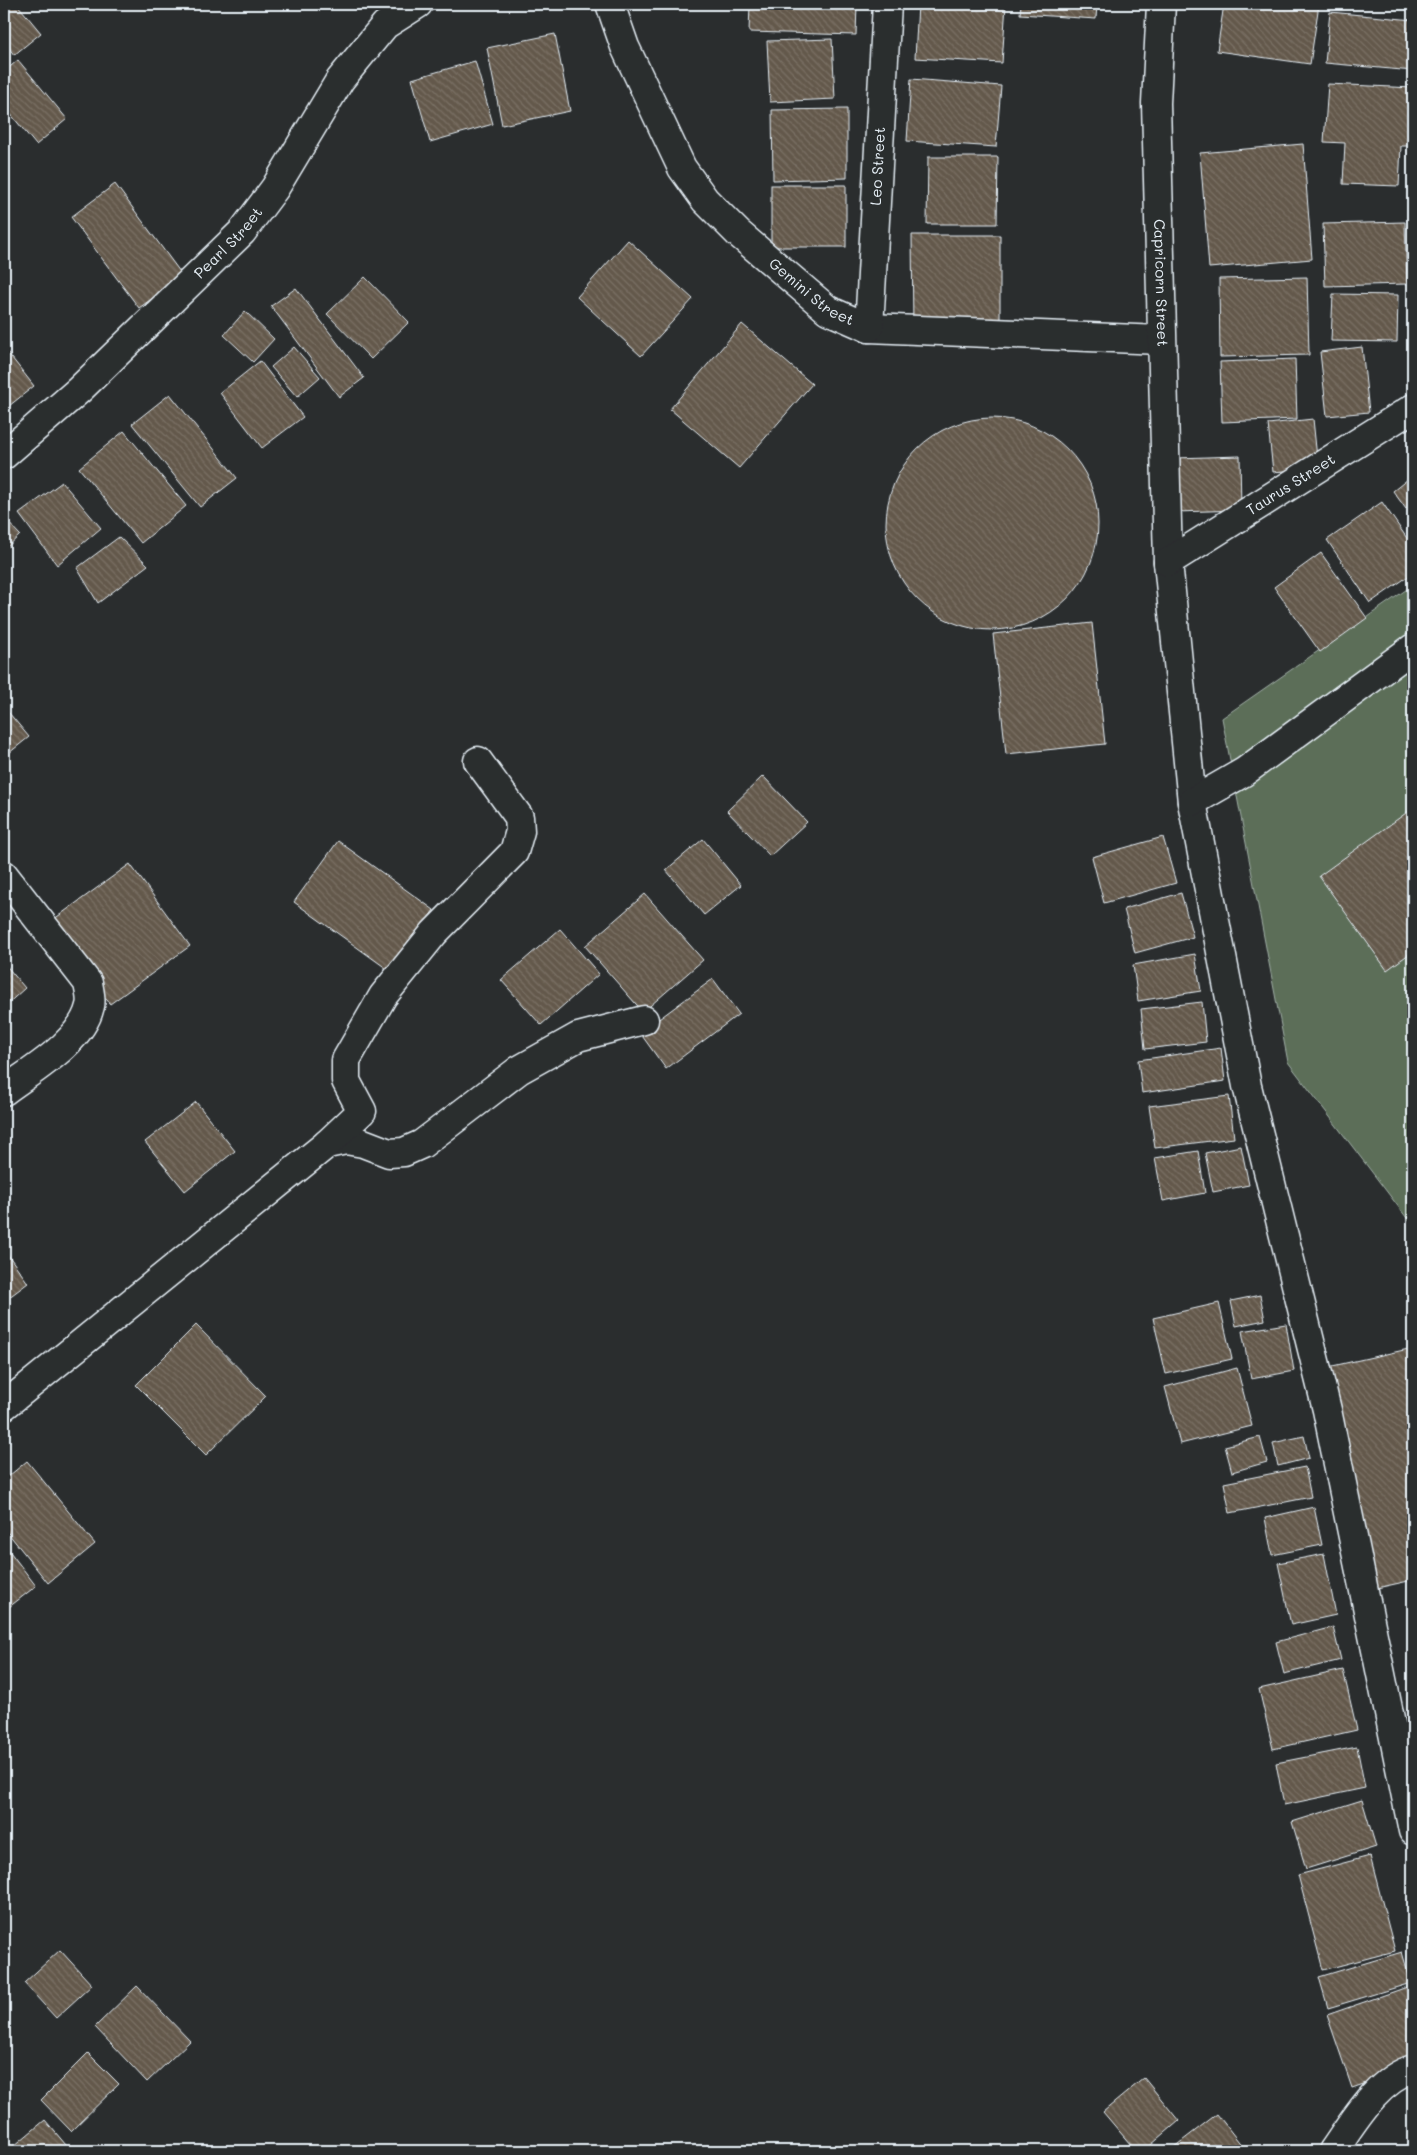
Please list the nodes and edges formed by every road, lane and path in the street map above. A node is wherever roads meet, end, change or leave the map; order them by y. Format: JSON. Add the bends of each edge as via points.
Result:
{"nodes":[{"id":1,"x":418,"y":4,"type":"edge"},
{"id":2,"x":610,"y":4,"type":"edge"},
{"id":3,"x":886,"y":4,"type":"edge"},
{"id":4,"x":1161,"y":4,"type":"edge"},
{"id":5,"x":869,"y":328,"type":"junction"},
{"id":6,"x":1161,"y":340,"type":"junction"},
{"id":7,"x":1413,"y":408,"type":"edge"},
{"id":8,"x":4,"y":455,"type":"edge"},
{"id":9,"x":1168,"y":562,"type":"junction"},
{"id":10,"x":1413,"y":648,"type":"edge"},
{"id":11,"x":478,"y":761,"type":"dead end"},
{"id":12,"x":1192,"y":802,"type":"junction"},
{"id":13,"x":4,"y":875,"type":"edge"},
{"id":14,"x":644,"y":1020,"type":"dead end"},
{"id":15,"x":4,"y":1091,"type":"edge"},
{"id":16,"x":327,"y":1144,"type":"junction"},
{"id":17,"x":4,"y":1406,"type":"edge"},
{"id":18,"x":1413,"y":1831,"type":"edge"},
{"id":19,"x":1413,"y":2069,"type":"edge"},
{"id":20,"x":1334,"y":2151,"type":"edge"}],
"edges":[{"from":1,"to":8,"type":"street","name":"Pearl Street","via":[[385,25],[340,80],[275,188],[242,232],[79,390]]},
{"from":2,"to":5,"type":"street","name":"Gemini Street","via":[[625,47],[682,168],[706,200],[738,233],[828,310]]},
{"from":3,"to":5,"type":"street","name":"Leo Street"},
{"from":4,"to":6,"type":"street","name":"Capricorn Street","via":[[1156,103]]},
{"from":5,"to":6,"type":"street","name":"Gemini Street"},
{"from":6,"to":9,"type":"street","name":"Capricorn Street"},
{"from":7,"to":9,"type":"street","name":"Taurus Street"},
{"from":9,"to":12,"type":"street","name":"Capricorn Street"},
{"from":10,"to":12,"type":"street","via":[[1244,772]]},
{"from":11,"to":16,"type":"street","via":[[519,817],[520,831],[514,852],[434,933],[384,996],[346,1060],[346,1080],[362,1110]]},
{"from":12,"to":18,"type":"street","name":"Capricorn Street","via":[[1247,1086],[1328,1410]]},
{"from":13,"to":15,"type":"street","via":[[88,983],[90,1004],[73,1038]]},
{"from":14,"to":16,"type":"street","via":[[578,1037],[519,1070],[422,1144],[404,1152],[389,1153],[346,1140]]},
{"from":16,"to":17,"type":"street"},
{"from":19,"to":20,"type":"street","via":[[1385,2084]]}]}
